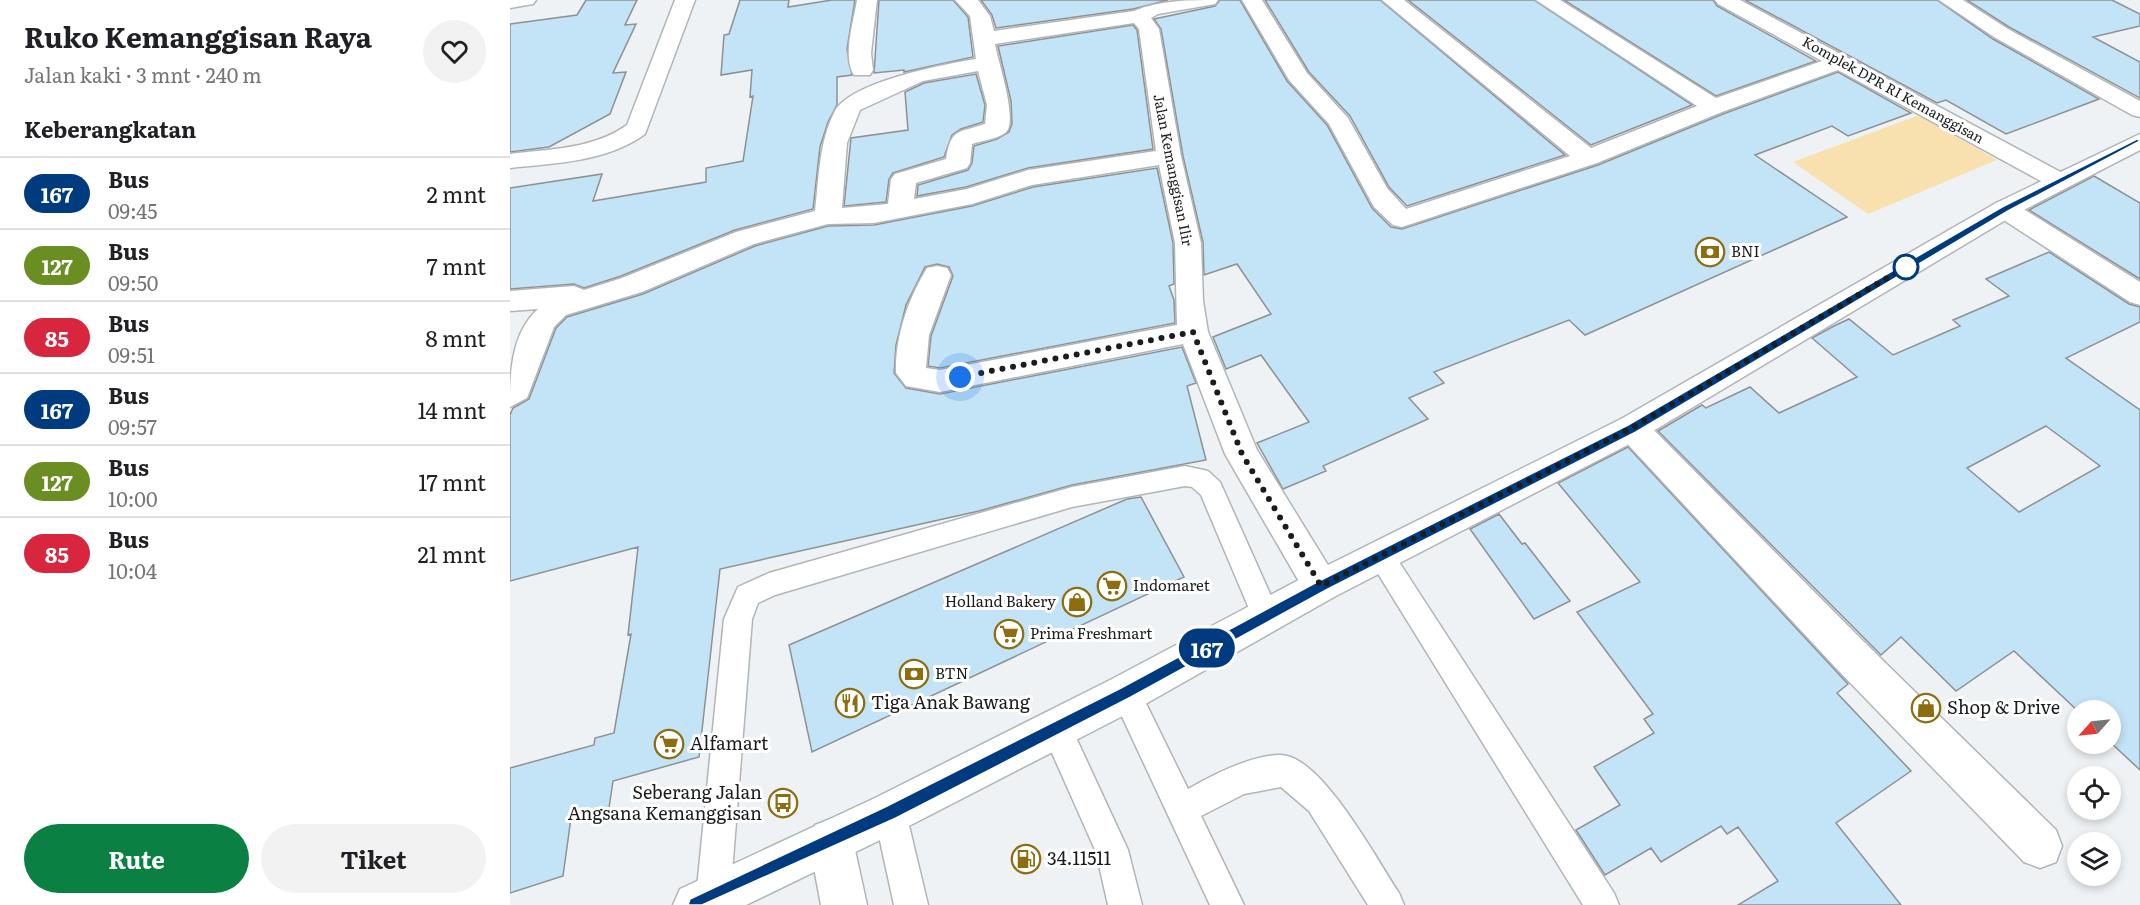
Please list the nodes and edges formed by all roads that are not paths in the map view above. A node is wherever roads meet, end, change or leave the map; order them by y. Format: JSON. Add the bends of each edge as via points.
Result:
{"nodes":[{"id":1,"x":526,"y":0,"type":"edge"},
{"id":2,"x":686,"y":0,"type":"edge"},
{"id":3,"x":867,"y":0,"type":"edge"},
{"id":4,"x":965,"y":0,"type":"edge"},
{"id":5,"x":1208,"y":0,"type":"edge"},
{"id":6,"x":1252,"y":0,"type":"edge"},
{"id":7,"x":1392,"y":0,"type":"edge"},
{"id":8,"x":1546,"y":0,"type":"edge"},
{"id":9,"x":1725,"y":0,"type":"edge"},
{"id":10,"x":1949,"y":0,"type":"edge"},
{"id":11,"x":510,"y":2,"type":"edge"},
{"id":12,"x":1139,"y":16,"type":"junction"},
{"id":13,"x":984,"y":39,"type":"junction"},
{"id":14,"x":1842,"y":61,"type":"junction"},
{"id":15,"x":987,"y":63,"type":"junction"},
{"id":16,"x":862,"y":70,"type":"dead end"},
{"id":17,"x":1714,"y":107,"type":"junction"},
{"id":18,"x":2140,"y":110,"type":"edge"},
{"id":19,"x":2140,"y":141,"type":"edge"},
{"id":20,"x":1169,"y":156,"type":"junction"},
{"id":21,"x":1588,"y":158,"type":"junction"},
{"id":22,"x":510,"y":161,"type":"edge"},
{"id":23,"x":2060,"y":181,"type":"junction"},
{"id":24,"x":2005,"y":209,"type":"junction"},
{"id":25,"x":900,"y":210,"type":"junction"},
{"id":26,"x":828,"y":216,"type":"junction"},
{"id":27,"x":937,"y":275,"type":"dead end"},
{"id":28,"x":594,"y":295,"type":"junction"},
{"id":29,"x":2140,"y":296,"type":"edge"},
{"id":30,"x":510,"y":301,"type":"edge"},
{"id":31,"x":1193,"y":332,"type":"junction"},
{"id":32,"x":510,"y":395,"type":"edge"},
{"id":33,"x":1632,"y":428,"type":"junction"},
{"id":34,"x":1381,"y":556,"type":"junction"},
{"id":35,"x":1321,"y":586,"type":"junction"},
{"id":36,"x":1266,"y":616,"type":"junction"},
{"id":37,"x":1126,"y":693,"type":"junction"},
{"id":38,"x":1055,"y":726,"type":"junction"},
{"id":39,"x":1181,"y":810,"type":"junction"},
{"id":40,"x":890,"y":813,"type":"junction"},
{"id":41,"x":831,"y":841,"type":"junction"},
{"id":42,"x":2040,"y":846,"type":"dead end"},
{"id":43,"x":705,"y":901,"type":"edge"},
{"id":44,"x":844,"y":905,"type":"edge"},
{"id":45,"x":911,"y":905,"type":"edge"},
{"id":46,"x":1125,"y":905,"type":"edge"},
{"id":47,"x":1227,"y":905,"type":"edge"},
{"id":48,"x":1387,"y":905,"type":"edge"},
{"id":49,"x":1602,"y":905,"type":"edge"}],
"edges":[{"from":1,"to":11,"type":"street"},
{"from":2,"to":22,"type":"street","via":[[637,129],[603,146]]},
{"from":3,"to":16,"type":"street","via":[[860,53]]},
{"from":4,"to":13,"type":"street","via":[[977,8]]},
{"from":5,"to":12,"type":"street","via":[[1152,9]]},
{"from":6,"to":21,"type":"street","via":[[1299,77],[1330,109],[1374,186],[1400,219]]},
{"from":7,"to":21,"type":"street"},
{"from":8,"to":17,"type":"street"},
{"from":9,"to":14,"type":"street","name":"Komplek DPR RI Kemanggisan"},
{"from":10,"to":18,"type":"street"},
{"from":12,"to":13,"type":"street"},
{"from":12,"to":20,"type":"street","name":"Jalan Kemanggisan Ilir","via":[[1151,37]]},
{"from":13,"to":15,"type":"street"},
{"from":14,"to":17,"type":"street"},
{"from":14,"to":23,"type":"street","name":"Komplek DPR RI Kemanggisan"},
{"from":15,"to":25,"type":"street","via":[[998,105],[998,128],[962,140],[958,163],[904,179]]},
{"from":15,"to":26,"type":"street","via":[[917,76],[852,105],[835,144]]},
{"from":17,"to":21,"type":"street"},
{"from":19,"to":23,"type":"street"},
{"from":20,"to":25,"type":"street","via":[[1028,178],[972,196]]},
{"from":20,"to":31,"type":"street","name":"Jalan Kemanggisan Ilir","via":[[1188,243]]},
{"from":23,"to":24,"type":"street"},
{"from":24,"to":29,"type":"street"},
{"from":24,"to":33,"type":"street"},
{"from":25,"to":26,"type":"street"},
{"from":26,"to":28,"type":"street","via":[[745,238],[632,285]]},
{"from":27,"to":31,"type":"street","via":[[914,331],[910,362],[911,373],[917,378],[940,381]]},
{"from":28,"to":30,"type":"street"},
{"from":28,"to":32,"type":"street","via":[[547,314],[516,390]]},
{"from":31,"to":35,"type":"street","name":"Jalan Kemanggisan Ilir","via":[[1242,454]]},
{"from":33,"to":34,"type":"street"},
{"from":33,"to":42,"type":"street"},
{"from":34,"to":35,"type":"street"},
{"from":34,"to":49,"type":"lane"},
{"from":35,"to":36,"type":"street"},
{"from":36,"to":37,"type":"street"},
{"from":36,"to":43,"type":"lane","via":[[1211,489],[1199,478],[1185,476],[1072,497],[769,585],[748,595],[738,619]]},
{"from":37,"to":38,"type":"street"},
{"from":37,"to":39,"type":"lane"},
{"from":38,"to":40,"type":"street"},
{"from":38,"to":46,"type":"lane","via":[[1112,850]]},
{"from":39,"to":47,"type":"lane"},
{"from":39,"to":48,"type":"lane","via":[[1230,782],[1259,772],[1286,771],[1320,800]]},
{"from":40,"to":41,"type":"street"},
{"from":40,"to":45,"type":"lane"},
{"from":41,"to":43,"type":"street"},
{"from":41,"to":44,"type":"street"}]}
